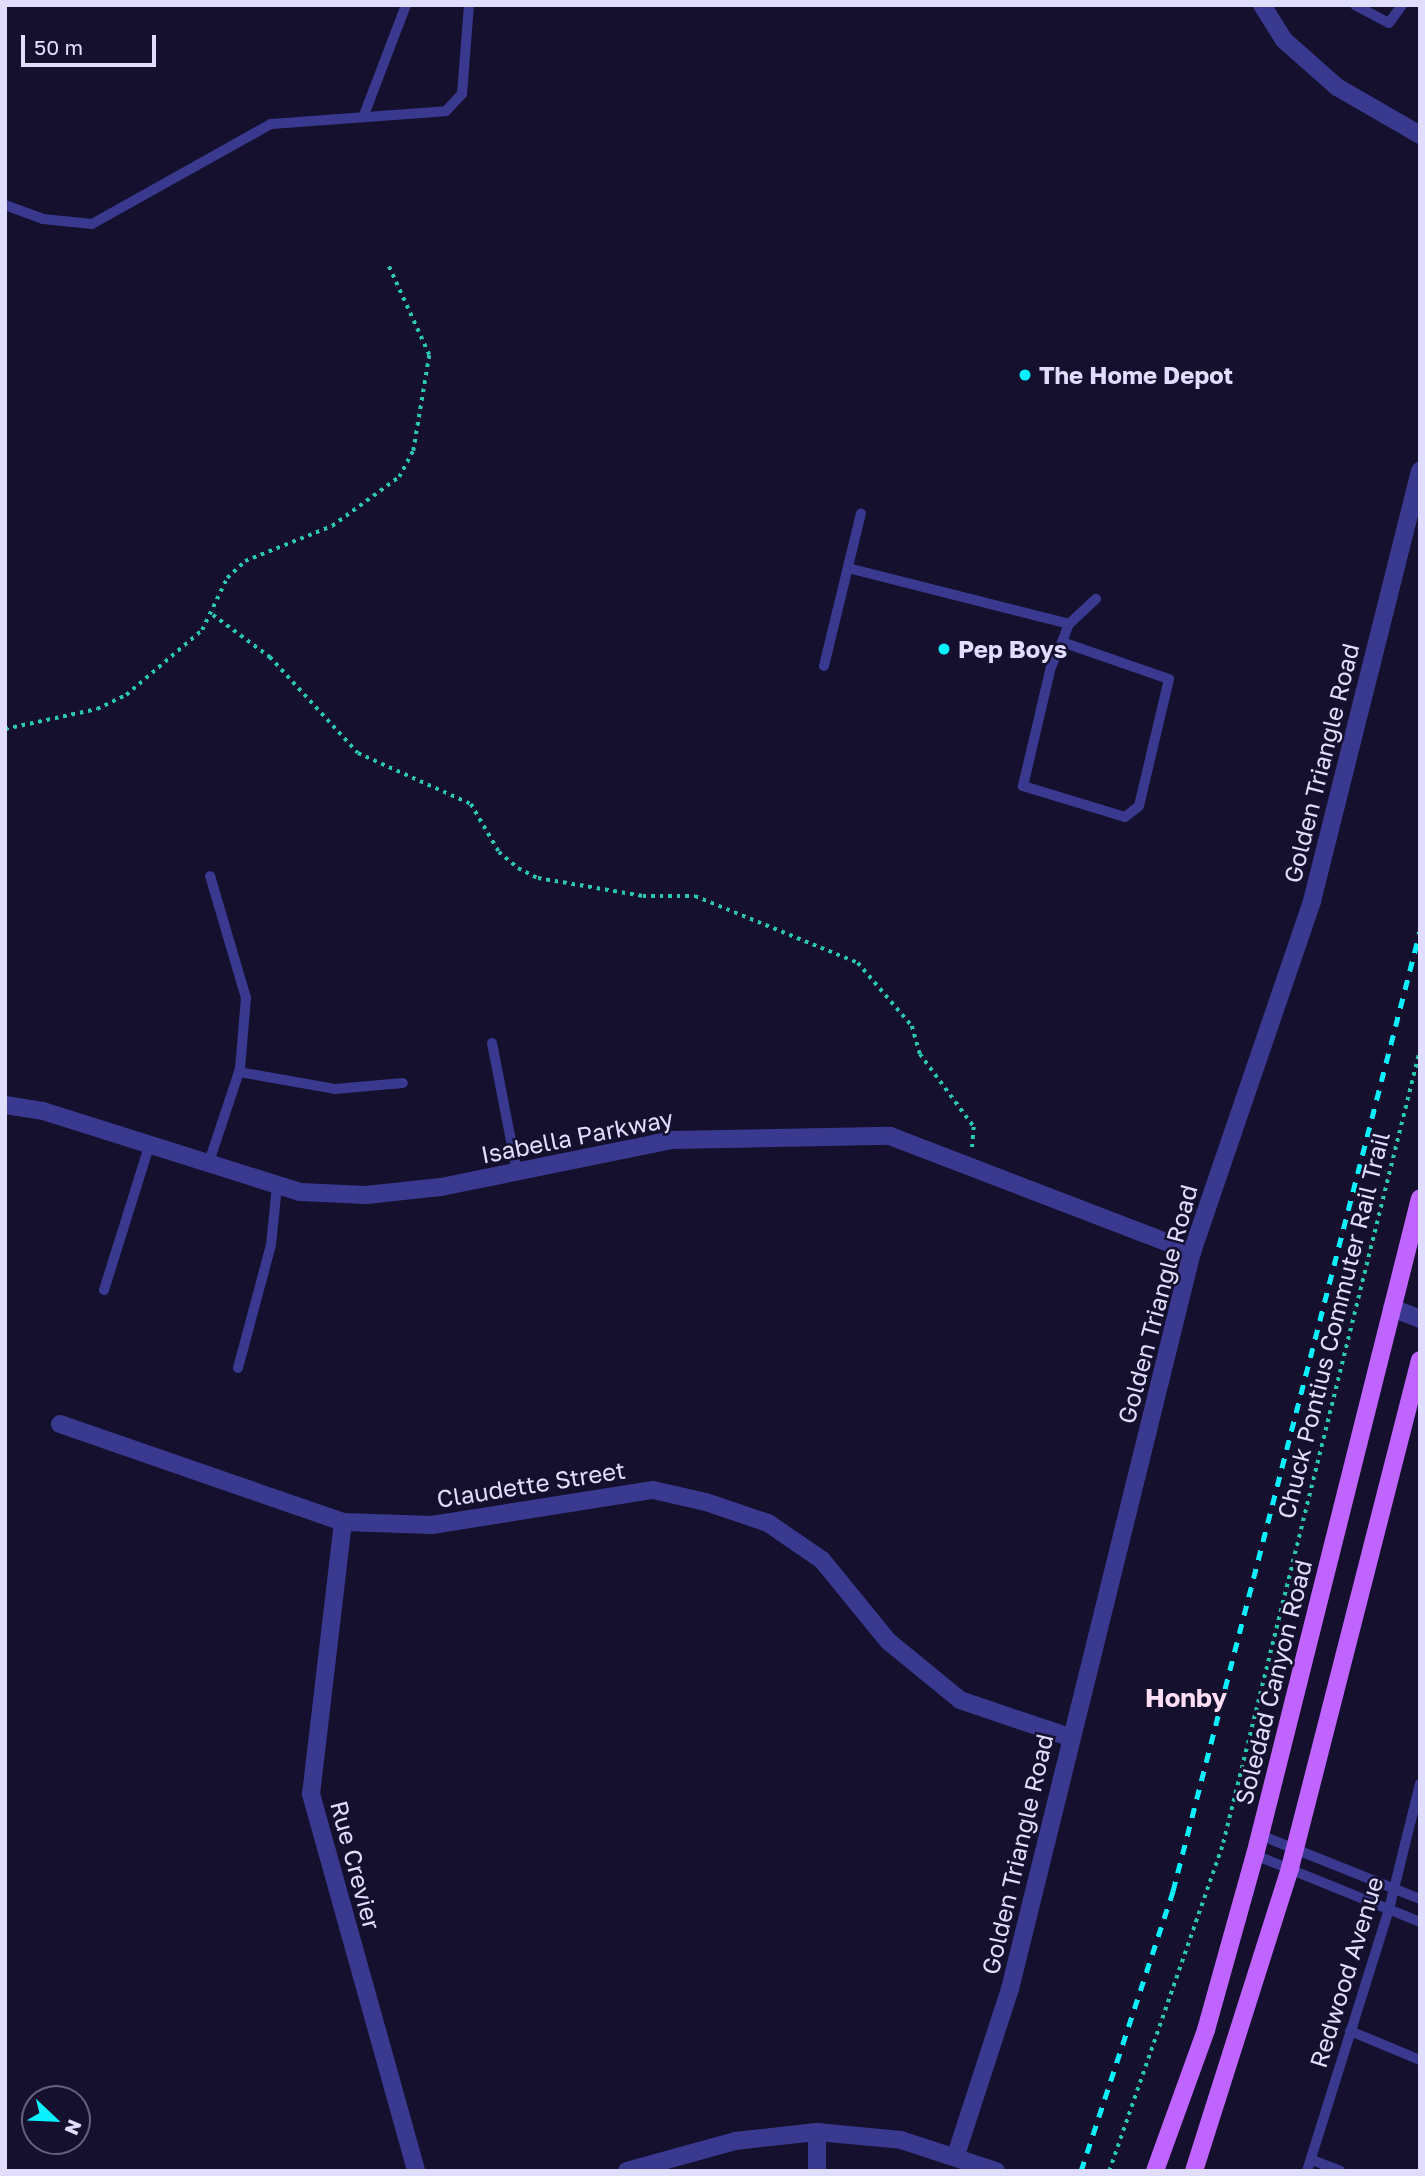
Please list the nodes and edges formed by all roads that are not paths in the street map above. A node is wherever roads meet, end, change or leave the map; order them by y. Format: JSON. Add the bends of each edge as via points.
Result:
{"nodes":[{"id":1,"x":406,"y":5,"type":"edge"},
{"id":2,"x":469,"y":5,"type":"edge"},
{"id":3,"x":1262,"y":5,"type":"edge"},
{"id":4,"x":1355,"y":5,"type":"edge"},
{"id":5,"x":1402,"y":5,"type":"edge"},
{"id":6,"x":364,"y":115,"type":"junction"},
{"id":7,"x":1420,"y":135,"type":"edge"},
{"id":8,"x":5,"y":205,"type":"edge"},
{"id":9,"x":1420,"y":470,"type":"edge"},
{"id":10,"x":861,"y":513,"type":"dead end"},
{"id":11,"x":848,"y":568,"type":"junction"},
{"id":12,"x":1096,"y":599,"type":"dead end"},
{"id":13,"x":1069,"y":625,"type":"junction"},
{"id":14,"x":1062,"y":642,"type":"junction"},
{"id":15,"x":824,"y":666,"type":"dead end"},
{"id":16,"x":211,"y":876,"type":"dead end"},
{"id":17,"x":492,"y":1043,"type":"dead end"},
{"id":18,"x":239,"y":1072,"type":"junction"},
{"id":19,"x":402,"y":1083,"type":"dead end"},
{"id":20,"x":5,"y":1105,"type":"edge"},
{"id":21,"x":149,"y":1146,"type":"junction"},
{"id":22,"x":208,"y":1166,"type":"junction"},
{"id":23,"x":517,"y":1172,"type":"junction"},
{"id":24,"x":277,"y":1186,"type":"junction"},
{"id":25,"x":1420,"y":1198,"type":"edge"},
{"id":26,"x":1192,"y":1252,"type":"junction"},
{"id":27,"x":104,"y":1290,"type":"dead end"},
{"id":28,"x":1392,"y":1308,"type":"junction"},
{"id":29,"x":1420,"y":1319,"type":"edge"},
{"id":30,"x":1420,"y":1360,"type":"edge"},
{"id":31,"x":238,"y":1368,"type":"dead end"},
{"id":32,"x":60,"y":1424,"type":"dead end"},
{"id":33,"x":343,"y":1522,"type":"junction"},
{"id":34,"x":1069,"y":1737,"type":"junction"},
{"id":35,"x":1420,"y":1784,"type":"edge"},
{"id":36,"x":1260,"y":1835,"type":"junction"},
{"id":37,"x":1296,"y":1847,"type":"junction"},
{"id":38,"x":1255,"y":1855,"type":"junction"},
{"id":39,"x":1290,"y":1868,"type":"junction"},
{"id":40,"x":1394,"y":1888,"type":"junction"},
{"id":41,"x":1420,"y":1899,"type":"edge"},
{"id":42,"x":1389,"y":1909,"type":"junction"},
{"id":43,"x":1420,"y":1922,"type":"edge"},
{"id":44,"x":1350,"y":2031,"type":"junction"},
{"id":45,"x":1420,"y":2060,"type":"edge"},
{"id":46,"x":817,"y":2132,"type":"junction"},
{"id":47,"x":1312,"y":2160,"type":"junction"},
{"id":48,"x":954,"y":2163,"type":"edge"},
{"id":49,"x":416,"y":2171,"type":"edge"},
{"id":50,"x":626,"y":2171,"type":"edge"},
{"id":51,"x":817,"y":2171,"type":"edge"},
{"id":52,"x":996,"y":2171,"type":"edge"},
{"id":53,"x":1155,"y":2171,"type":"edge"},
{"id":54,"x":1195,"y":2171,"type":"edge"},
{"id":55,"x":1307,"y":2171,"type":"edge"},
{"id":56,"x":1340,"y":2171,"type":"edge"}],
"edges":[{"from":1,"to":6,"type":"lane"},
{"from":2,"to":6,"type":"lane","via":[[462,93],[446,111]]},
{"from":3,"to":7,"type":"street","via":[[1284,40],[1337,87]]},
{"from":4,"to":5,"type":"lane","via":[[1390,23]]},
{"from":6,"to":8,"type":"lane","via":[[271,124],[92,224],[43,219]]},
{"from":9,"to":26,"type":"street","name":"Golden Triangle Road","via":[[1312,901]]},
{"from":10,"to":11,"type":"lane"},
{"from":11,"to":13,"type":"lane"},
{"from":11,"to":15,"type":"lane"},
{"from":12,"to":13,"type":"lane"},
{"from":13,"to":14,"type":"lane"},
{"from":14,"to":14,"type":"lane","via":[[1023,786],[1125,817],[1139,806],[1169,679]]},
{"from":16,"to":18,"type":"lane","via":[[246,998]]},
{"from":17,"to":23,"type":"lane"},
{"from":18,"to":19,"type":"lane","via":[[335,1089]]},
{"from":18,"to":22,"type":"lane"},
{"from":20,"to":21,"type":"street","name":"Isabella Parkway"},
{"from":21,"to":22,"type":"street","name":"Isabella Parkway"},
{"from":21,"to":27,"type":"lane"},
{"from":22,"to":24,"type":"street","name":"Isabella Parkway"},
{"from":23,"to":24,"type":"street","name":"Isabella Parkway","via":[[366,1195]]},
{"from":23,"to":26,"type":"street","name":"Isabella Parkway","via":[[672,1140],[890,1136]]},
{"from":24,"to":31,"type":"lane","via":[[271,1245]]},
{"from":25,"to":28,"type":"main road","name":"Soledad Canyon Road"},
{"from":26,"to":34,"type":"street","name":"Golden Triangle Road"},
{"from":28,"to":29,"type":"street"},
{"from":28,"to":36,"type":"main road","name":"Soledad Canyon Road"},
{"from":30,"to":37,"type":"main road"},
{"from":32,"to":33,"type":"street","name":"Claudette Street"},
{"from":33,"to":34,"type":"street","name":"Claudette Street","via":[[432,1525],[653,1490],[706,1502],[768,1523],[822,1560],[888,1641],[960,1700]]},
{"from":33,"to":49,"type":"street","name":"Rue Crevier","via":[[311,1794]]},
{"from":34,"to":48,"type":"street","name":"Golden Triangle Road","via":[[1010,1989]]},
{"from":35,"to":40,"type":"lane","name":"Redwood Avenue"},
{"from":36,"to":37,"type":"lane"},
{"from":36,"to":38,"type":"main road","name":"Soledad Canyon Road"},
{"from":37,"to":39,"type":"main road"},
{"from":37,"to":40,"type":"lane"},
{"from":38,"to":39,"type":"lane"},
{"from":38,"to":53,"type":"main road","name":"Soledad Canyon Road","via":[[1206,2030]]},
{"from":39,"to":42,"type":"lane"},
{"from":39,"to":54,"type":"main road"},
{"from":40,"to":41,"type":"lane"},
{"from":40,"to":42,"type":"lane","name":"Redwood Avenue"},
{"from":42,"to":43,"type":"lane"},
{"from":42,"to":44,"type":"lane","name":"Redwood Avenue"},
{"from":44,"to":45,"type":"lane"},
{"from":44,"to":47,"type":"lane","name":"Redwood Avenue"},
{"from":46,"to":48,"type":"street","via":[[901,2140]]},
{"from":46,"to":50,"type":"street","via":[[736,2141]]},
{"from":46,"to":51,"type":"street"},
{"from":47,"to":55,"type":"lane","name":"Redwood Avenue"},
{"from":47,"to":56,"type":"lane"},
{"from":48,"to":52,"type":"street"}]}
